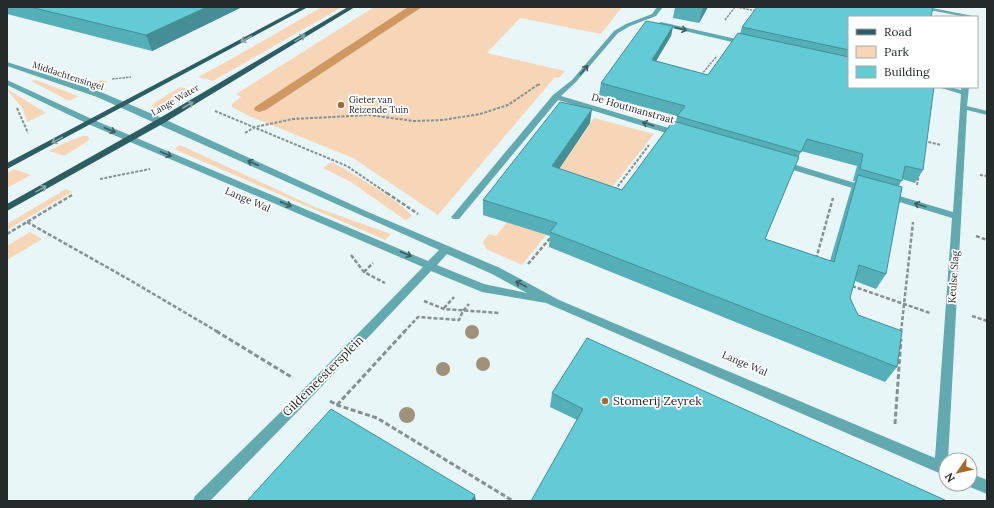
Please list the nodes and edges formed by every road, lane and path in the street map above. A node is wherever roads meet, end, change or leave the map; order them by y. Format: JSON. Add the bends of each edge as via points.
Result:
{"nodes":[{"id":1,"x":305,"y":7,"type":"edge"},
{"id":2,"x":352,"y":7,"type":"edge"},
{"id":3,"x":660,"y":7,"type":"edge"},
{"id":4,"x":736,"y":7,"type":"edge"},
{"id":5,"x":752,"y":7,"type":"edge"},
{"id":6,"x":917,"y":7,"type":"edge"},
{"id":7,"x":750,"y":10,"type":"junction"},
{"id":8,"x":757,"y":11,"type":"edge"},
{"id":9,"x":965,"y":16,"type":"edge"},
{"id":10,"x":643,"y":20,"type":"junction"},
{"id":11,"x":729,"y":39,"type":"junction"},
{"id":12,"x":752,"y":45,"type":"edge"},
{"id":13,"x":7,"y":64,"type":"edge"},
{"id":14,"x":700,"y":77,"type":"edge"},
{"id":15,"x":574,"y":81,"type":"junction"},
{"id":16,"x":7,"y":82,"type":"edge"},
{"id":17,"x":950,"y":88,"type":"edge"},
{"id":18,"x":965,"y":90,"type":"edge"},
{"id":19,"x":556,"y":97,"type":"junction"},
{"id":20,"x":15,"y":103,"type":"dead end"},
{"id":21,"x":124,"y":105,"type":"junction"},
{"id":22,"x":964,"y":107,"type":"junction"},
{"id":23,"x":215,"y":111,"type":"dead end"},
{"id":24,"x":987,"y":113,"type":"edge"},
{"id":25,"x":160,"y":120,"type":"junction"},
{"id":26,"x":91,"y":122,"type":"junction"},
{"id":27,"x":255,"y":127,"type":"junction"},
{"id":28,"x":662,"y":128,"type":"junction"},
{"id":29,"x":28,"y":132,"type":"dead end"},
{"id":30,"x":246,"y":133,"type":"dead end"},
{"id":31,"x":926,"y":133,"type":"edge"},
{"id":32,"x":684,"y":135,"type":"edge"},
{"id":33,"x":130,"y":138,"type":"junction"},
{"id":34,"x":917,"y":139,"type":"edge"},
{"id":35,"x":924,"y":141,"type":"junction"},
{"id":36,"x":923,"y":149,"type":"edge"},
{"id":37,"x":961,"y":150,"type":"junction"},
{"id":38,"x":774,"y":162,"type":"edge"},
{"id":39,"x":7,"y":166,"type":"edge"},
{"id":40,"x":157,"y":169,"type":"dead end"},
{"id":41,"x":75,"y":170,"type":"junction"},
{"id":42,"x":920,"y":172,"type":"edge"},
{"id":43,"x":839,"y":181,"type":"junction"},
{"id":44,"x":613,"y":193,"type":"edge"},
{"id":45,"x":915,"y":203,"type":"junction"},
{"id":46,"x":7,"y":208,"type":"edge"},
{"id":47,"x":957,"y":216,"type":"junction"},
{"id":48,"x":456,"y":217,"type":"dead end"},
{"id":49,"x":423,"y":218,"type":"dead end"},
{"id":50,"x":27,"y":222,"type":"dead end"},
{"id":51,"x":553,"y":234,"type":"edge"},
{"id":52,"x":446,"y":250,"type":"junction"},
{"id":53,"x":351,"y":254,"type":"dead end"},
{"id":54,"x":814,"y":264,"type":"edge"},
{"id":55,"x":431,"y":265,"type":"junction"},
{"id":56,"x":528,"y":265,"type":"dead end"},
{"id":57,"x":847,"y":284,"type":"edge"},
{"id":58,"x":482,"y":288,"type":"junction"},
{"id":59,"x":405,"y":293,"type":"junction"},
{"id":60,"x":555,"y":302,"type":"junction"},
{"id":61,"x":903,"y":303,"type":"junction"},
{"id":62,"x":463,"y":311,"type":"junction"},
{"id":63,"x":507,"y":314,"type":"dead end"},
{"id":64,"x":950,"y":320,"type":"junction"},
{"id":65,"x":310,"y":389,"type":"junction"},
{"id":66,"x":337,"y":405,"type":"junction"},
{"id":67,"x":888,"y":423,"type":"dead end"},
{"id":68,"x":945,"y":452,"type":"edge"},
{"id":69,"x":938,"y":465,"type":"edge"},
{"id":70,"x":200,"y":501,"type":"edge"},
{"id":71,"x":513,"y":501,"type":"edge"}],
"edges":[{"from":1,"to":21,"type":"main road","name":"Lange Water","one_way":true},
{"from":25,"to":2,"type":"main road","name":"Lange Water","one_way":true},
{"from":3,"to":10,"type":"street","via":[[654,15]]},
{"from":4,"to":7,"type":"path"},
{"from":5,"to":7,"type":"path"},
{"from":6,"to":9,"type":"street"},
{"from":7,"to":8,"type":"path"},
{"from":10,"to":11,"type":"street","one_way":true},
{"from":15,"to":10,"type":"street","one_way":true,"via":[[616,32]]},
{"from":11,"to":12,"type":"street"},
{"from":11,"to":14,"type":"path"},
{"from":13,"to":21,"type":"street","name":"Middachtensingel"},
{"from":15,"to":19,"type":"street"},
{"from":15,"to":27,"type":"path","via":[[549,78],[518,100],[497,110],[443,120],[369,115],[293,119]]},
{"from":16,"to":26,"type":"street"},
{"from":17,"to":18,"type":"street"},
{"from":18,"to":22,"type":"street","name":"Keulse Slag"},
{"from":28,"to":19,"type":"street","name":"De Houtmanstraat","one_way":true},
{"from":19,"to":48,"type":"street"},
{"from":20,"to":29,"type":"path"},
{"from":21,"to":25,"type":"street","name":"Lange Wal"},
{"from":21,"to":26,"type":"main road","name":"Lange Water"},
{"from":22,"to":24,"type":"street"},
{"from":22,"to":37,"type":"street","name":"Keulse Slag"},
{"from":23,"to":27,"type":"path"},
{"from":25,"to":33,"type":"main road","name":"Lange Water"},
{"from":52,"to":25,"type":"street","name":"Lange Wal","one_way":true},
{"from":26,"to":33,"type":"street","name":"Lange Wal","one_way":true},
{"from":26,"to":39,"type":"main road","name":"Lange Water","one_way":true},
{"from":27,"to":30,"type":"path"},
{"from":27,"to":49,"type":"path","via":[[347,166]]},
{"from":28,"to":32,"type":"street","name":"De Houtmanstraat"},
{"from":28,"to":44,"type":"path"},
{"from":31,"to":35,"type":"path"},
{"from":33,"to":41,"type":"main road","name":"Lange Water"},
{"from":33,"to":55,"type":"street","name":"Lange Wal","one_way":true},
{"from":34,"to":35,"type":"path"},
{"from":35,"to":36,"type":"path"},
{"from":35,"to":37,"type":"path"},
{"from":37,"to":47,"type":"street","name":"Keulse Slag"},
{"from":38,"to":43,"type":"street"},
{"from":40,"to":41,"type":"path","via":[[100,179]]},
{"from":46,"to":41,"type":"main road","name":"Lange Water","one_way":true},
{"from":42,"to":45,"type":"path"},
{"from":43,"to":45,"type":"street"},
{"from":43,"to":54,"type":"path"},
{"from":47,"to":45,"type":"street","one_way":true},
{"from":45,"to":61,"type":"path"},
{"from":47,"to":64,"type":"street","name":"Keulse Slag"},
{"from":50,"to":65,"type":"path"},
{"from":51,"to":56,"type":"path"},
{"from":52,"to":55,"type":"street","name":"Gildemeestersplein"},
{"from":60,"to":52,"type":"street","name":"Lange Wal","one_way":true,"via":[[496,271]]},
{"from":53,"to":59,"type":"path","via":[[364,272]]},
{"from":55,"to":58,"type":"street","name":"Lange Wal"},
{"from":55,"to":59,"type":"street","name":"Gildemeestersplein"},
{"from":57,"to":61,"type":"path"},
{"from":58,"to":60,"type":"street","name":"Lange Wal"},
{"from":58,"to":62,"type":"path"},
{"from":59,"to":62,"type":"path","via":[[444,309]]},
{"from":59,"to":65,"type":"street","name":"Gildemeestersplein"},
{"from":60,"to":69,"type":"street","name":"Lange Wal"},
{"from":61,"to":64,"type":"path"},
{"from":61,"to":67,"type":"path","via":[[895,426]]},
{"from":62,"to":63,"type":"path"},
{"from":62,"to":66,"type":"path","via":[[459,320],[418,317]]},
{"from":64,"to":68,"type":"street","name":"Keulse Slag"},
{"from":65,"to":66,"type":"path"},
{"from":65,"to":70,"type":"street","name":"Gildemeestersplein"},
{"from":66,"to":71,"type":"path","via":[[377,418]]}]}
